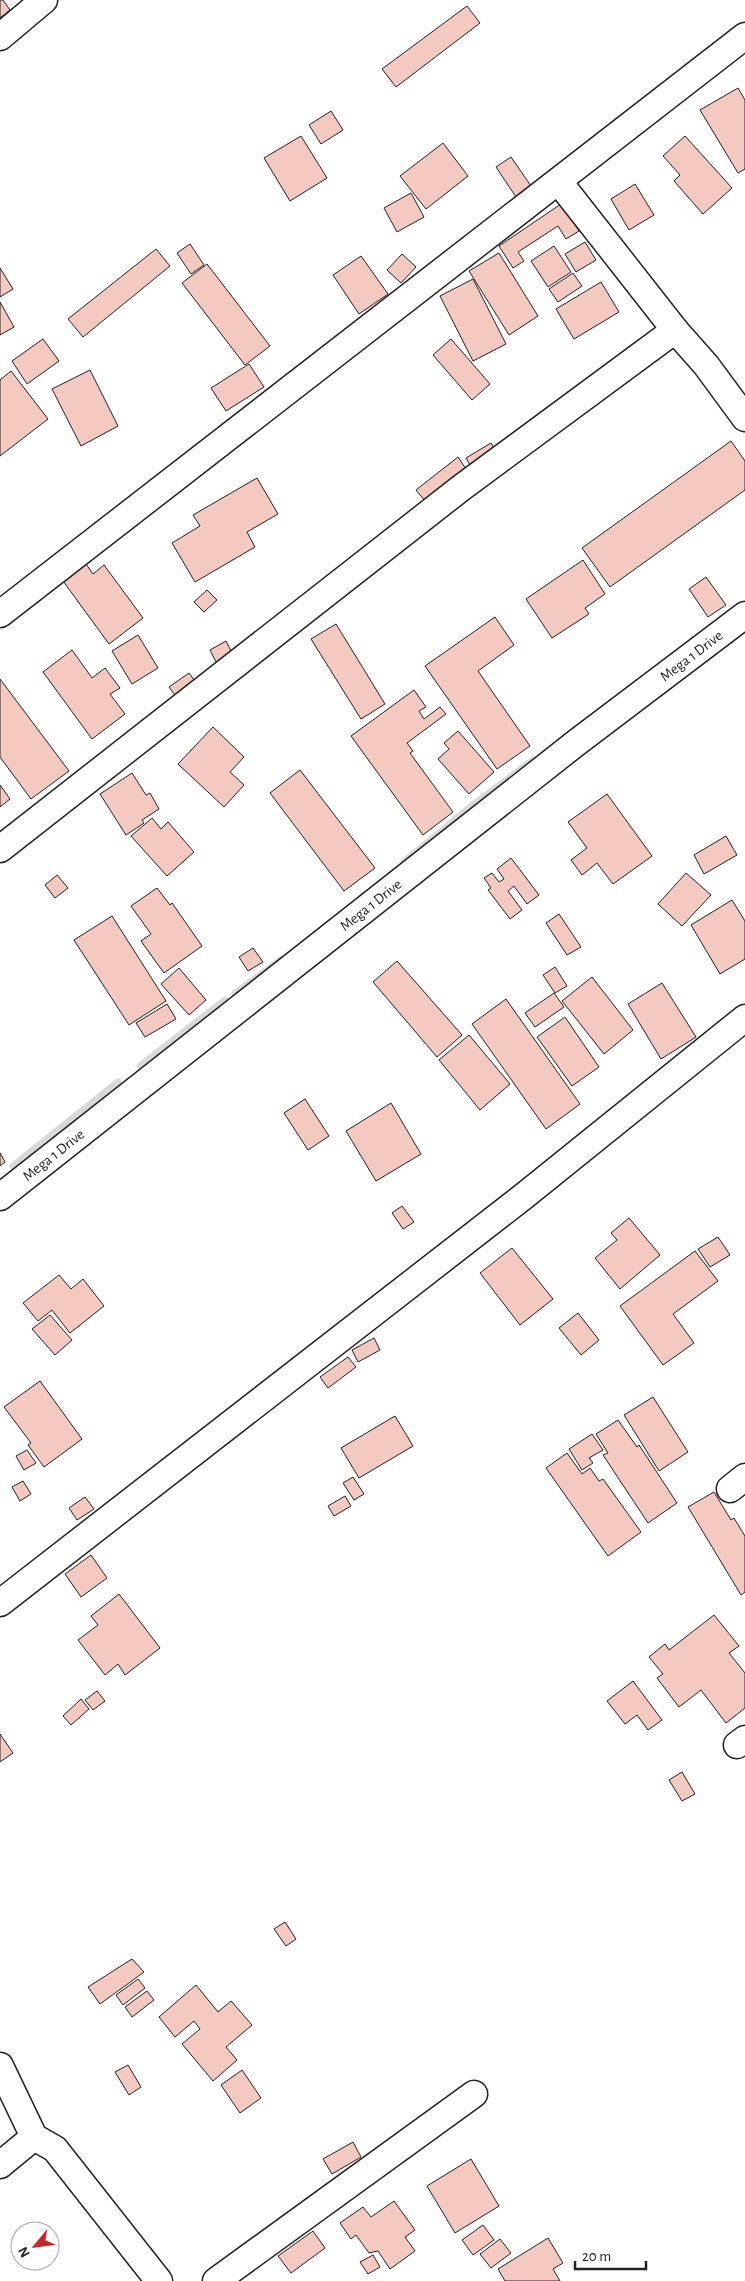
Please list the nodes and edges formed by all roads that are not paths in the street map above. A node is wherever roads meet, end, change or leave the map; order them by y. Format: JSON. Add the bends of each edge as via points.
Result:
{"nodes":[{"id":1,"x":44,"y":0,"type":"edge"},
{"id":2,"x":745,"y":36,"type":"edge"},
{"id":3,"x":0,"y":37,"type":"edge"},
{"id":4,"x":559,"y":182,"type":"junction"},
{"id":5,"x":675,"y":330,"type":"junction"},
{"id":6,"x":745,"y":418,"type":"edge"},
{"id":7,"x":0,"y":614,"type":"edge"},
{"id":8,"x":745,"y":615,"type":"edge"},
{"id":9,"x":0,"y":849,"type":"edge"},
{"id":10,"x":745,"y":1018,"type":"edge"},
{"id":11,"x":0,"y":1197,"type":"edge"},
{"id":12,"x":0,"y":1602,"type":"edge"},
{"id":13,"x":0,"y":2066,"type":"edge"},
{"id":14,"x":474,"y":2094,"type":"dead end"},
{"id":15,"x":34,"y":2137,"type":"junction"},
{"id":16,"x":0,"y":2165,"type":"edge"},
{"id":17,"x":159,"y":2281,"type":"edge"},
{"id":18,"x":216,"y":2281,"type":"edge"}],
"edges":[{"from":1,"to":3,"type":"street"},
{"from":2,"to":4,"type":"street"},
{"from":4,"to":5,"type":"street"},
{"from":4,"to":7,"type":"street"},
{"from":5,"to":6,"type":"street"},
{"from":5,"to":9,"type":"street","via":[[462,488]]},
{"from":8,"to":11,"type":"street","name":"Mega 1 Drive","via":[[561,755]]},
{"from":10,"to":12,"type":"street","via":[[524,1196]]},
{"from":13,"to":15,"type":"street"},
{"from":14,"to":18,"type":"street"},
{"from":15,"to":16,"type":"street"},
{"from":15,"to":17,"type":"street","via":[[55,2150]]}]}
